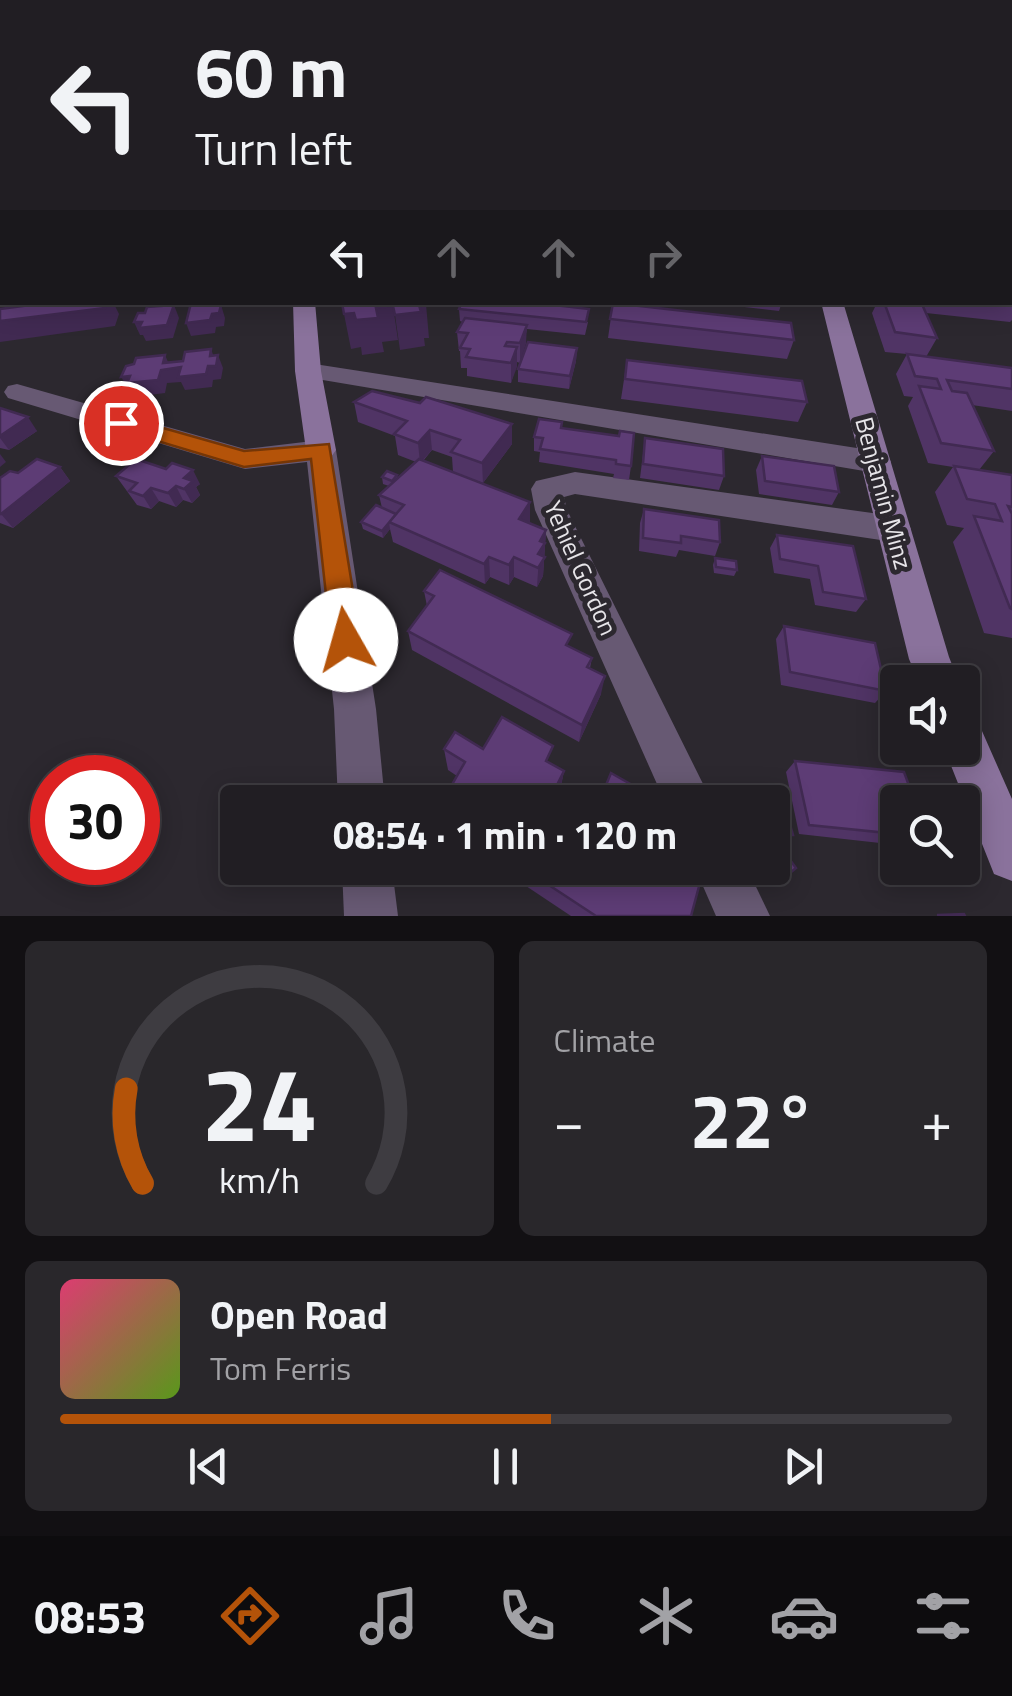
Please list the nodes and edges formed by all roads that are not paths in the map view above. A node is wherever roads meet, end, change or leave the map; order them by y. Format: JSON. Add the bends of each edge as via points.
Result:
{"nodes":[{"id":1,"x":304,"y":305,"type":"edge"},
{"id":2,"x":833,"y":305,"type":"edge"},
{"id":3,"x":308,"y":371,"type":"junction"},
{"id":4,"x":6,"y":394,"type":"edge"},
{"id":5,"x":321,"y":450,"type":"junction"},
{"id":6,"x":876,"y":462,"type":"junction"},
{"id":7,"x":894,"y":529,"type":"junction"},
{"id":8,"x":935,"y":665,"type":"edge"},
{"id":9,"x":973,"y":765,"type":"edge"},
{"id":10,"x":361,"y":785,"type":"edge"},
{"id":11,"x":681,"y":785,"type":"edge"},
{"id":12,"x":1012,"y":856,"type":"edge"},
{"id":13,"x":368,"y":885,"type":"edge"},
{"id":14,"x":728,"y":885,"type":"edge"},
{"id":15,"x":371,"y":916,"type":"edge"},
{"id":16,"x":743,"y":916,"type":"edge"}],
"edges":[{"from":1,"to":3,"type":"street"},
{"from":2,"to":6,"type":"street","name":"Benjamin Minz"},
{"from":3,"to":5,"type":"street"},
{"from":3,"to":6,"type":"street"},
{"from":4,"to":5,"type":"street","via":[[244,459]]},
{"from":5,"to":10,"type":"street"},
{"from":6,"to":7,"type":"street","name":"Benjamin Minz"},
{"from":7,"to":8,"type":"street","name":"Benjamin Minz"},
{"from":7,"to":11,"type":"street","name":"Yehiel Gordon","via":[[575,483],[547,489],[551,510]]},
{"from":9,"to":12,"type":"street"},
{"from":13,"to":15,"type":"street"},
{"from":14,"to":16,"type":"street"}]}
